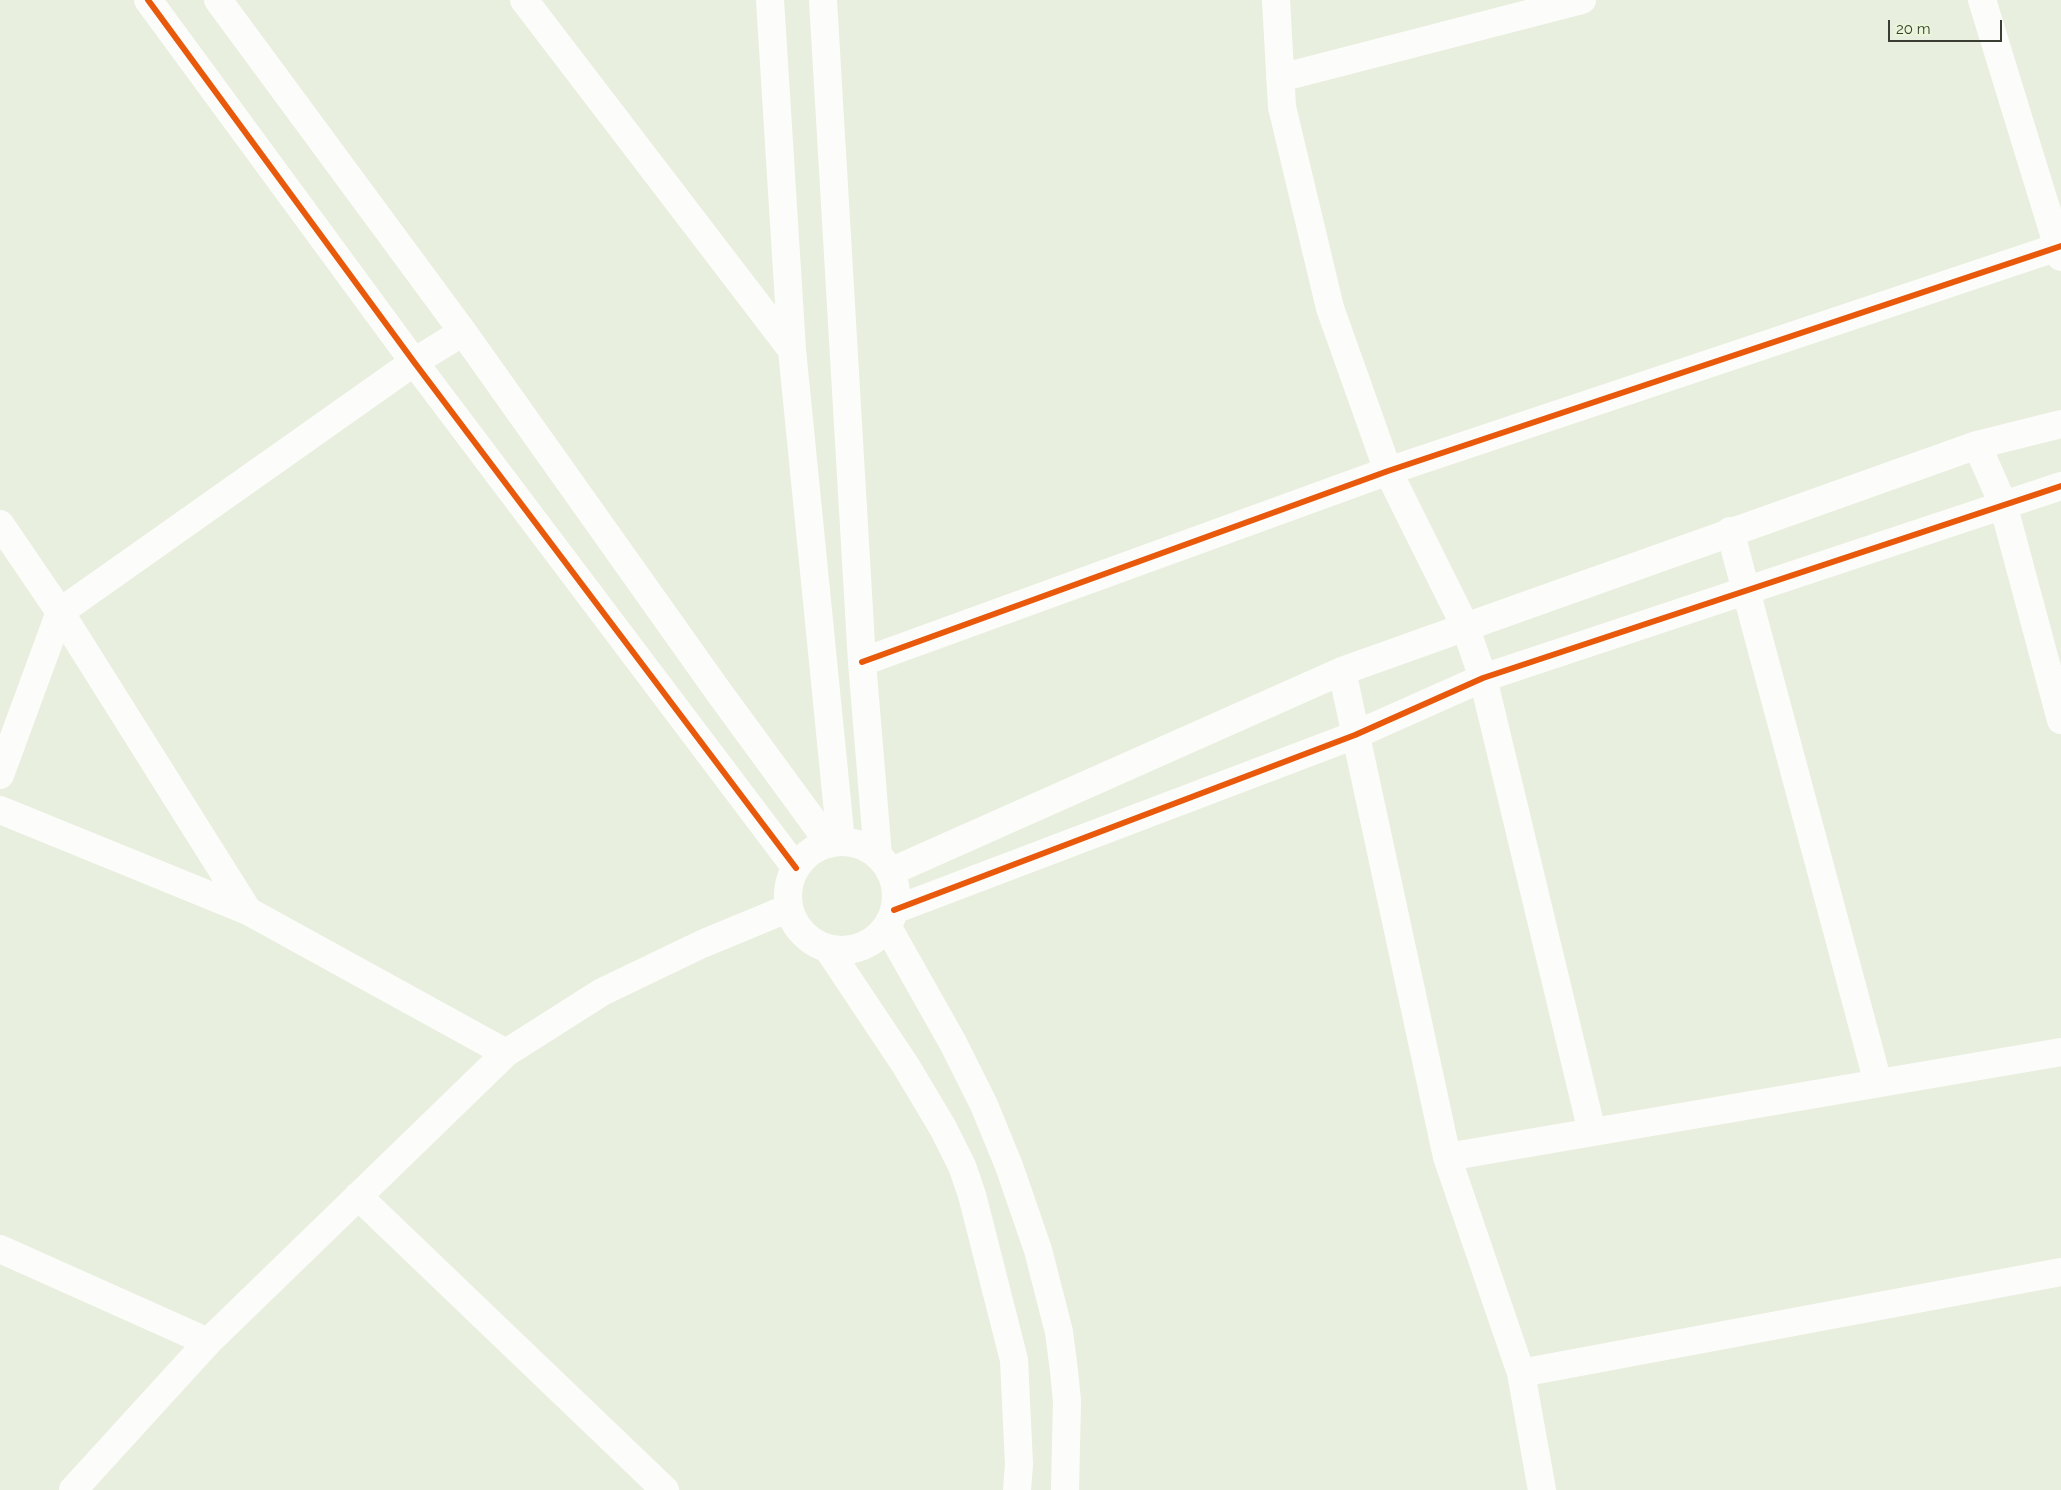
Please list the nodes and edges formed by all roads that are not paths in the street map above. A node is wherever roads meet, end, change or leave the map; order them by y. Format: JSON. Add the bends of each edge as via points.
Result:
{"nodes":[{"id":1,"x":148,"y":0,"type":"edge"},
{"id":2,"x":218,"y":0,"type":"edge"},
{"id":3,"x":524,"y":0,"type":"edge"},
{"id":4,"x":770,"y":0,"type":"edge"},
{"id":5,"x":823,"y":0,"type":"edge"},
{"id":6,"x":1276,"y":0,"type":"edge"},
{"id":7,"x":1582,"y":0,"type":"edge"},
{"id":8,"x":1982,"y":0,"type":"edge"},
{"id":9,"x":1280,"y":78,"type":"junction"},
{"id":10,"x":2060,"y":250,"type":"edge"},
{"id":11,"x":463,"y":332,"type":"junction"},
{"id":12,"x":792,"y":350,"type":"junction"},
{"id":13,"x":414,"y":362,"type":"junction"},
{"id":14,"x":2061,"y":424,"type":"edge"},
{"id":15,"x":1977,"y":445,"type":"junction"},
{"id":16,"x":1388,"y":471,"type":"junction"},
{"id":17,"x":2061,"y":486,"type":"edge"},
{"id":18,"x":2003,"y":504,"type":"junction"},
{"id":19,"x":0,"y":524,"type":"edge"},
{"id":20,"x":1730,"y":532,"type":"junction"},
{"id":21,"x":1746,"y":591,"type":"junction"},
{"id":22,"x":60,"y":612,"type":"junction"},
{"id":23,"x":1465,"y":626,"type":"junction"},
{"id":24,"x":862,"y":662,"type":"junction"},
{"id":25,"x":1342,"y":671,"type":"junction"},
{"id":26,"x":1483,"y":678,"type":"junction"},
{"id":27,"x":2061,"y":720,"type":"edge"},
{"id":28,"x":1355,"y":735,"type":"junction"},
{"id":29,"x":0,"y":775,"type":"edge"},
{"id":30,"x":0,"y":810,"type":"edge"},
{"id":31,"x":835,"y":843,"type":"junction"},
{"id":32,"x":884,"y":864,"type":"junction"},
{"id":33,"x":796,"y":868,"type":"junction"},
{"id":34,"x":789,"y":908,"type":"junction"},
{"id":35,"x":248,"y":911,"type":"junction"},
{"id":36,"x":891,"y":918,"type":"junction"},
{"id":37,"x":828,"y":949,"type":"junction"},
{"id":38,"x":2061,"y":1052,"type":"edge"},
{"id":39,"x":506,"y":1053,"type":"junction"},
{"id":40,"x":1878,"y":1083,"type":"junction"},
{"id":41,"x":1592,"y":1132,"type":"junction"},
{"id":42,"x":1447,"y":1157,"type":"junction"},
{"id":43,"x":358,"y":1196,"type":"junction"},
{"id":44,"x":0,"y":1249,"type":"edge"},
{"id":45,"x":2061,"y":1272,"type":"edge"},
{"id":46,"x":208,"y":1342,"type":"junction"},
{"id":47,"x":1521,"y":1373,"type":"junction"},
{"id":48,"x":73,"y":1490,"type":"edge"},
{"id":49,"x":665,"y":1490,"type":"edge"},
{"id":50,"x":1017,"y":1490,"type":"edge"},
{"id":51,"x":1065,"y":1490,"type":"edge"},
{"id":52,"x":1542,"y":1490,"type":"edge"}],
"edges":[{"from":1,"to":13,"type":"street"},
{"from":2,"to":11,"type":"street"},
{"from":3,"to":12,"type":"street"},
{"from":4,"to":12,"type":"street"},
{"from":5,"to":24,"type":"street"},
{"from":6,"to":9,"type":"street"},
{"from":7,"to":9,"type":"street"},
{"from":8,"to":10,"type":"street"},
{"from":9,"to":16,"type":"street","via":[[1282,108],[1330,308]]},
{"from":10,"to":16,"type":"street"},
{"from":11,"to":13,"type":"street"},
{"from":11,"to":31,"type":"street","via":[[712,683]]},
{"from":12,"to":31,"type":"street"},
{"from":13,"to":22,"type":"street"},
{"from":13,"to":33,"type":"street"},
{"from":14,"to":15,"type":"street"},
{"from":15,"to":18,"type":"street"},
{"from":15,"to":20,"type":"street"},
{"from":16,"to":23,"type":"street"},
{"from":16,"to":24,"type":"street"},
{"from":17,"to":18,"type":"street"},
{"from":18,"to":21,"type":"street"},
{"from":18,"to":27,"type":"street"},
{"from":19,"to":22,"type":"street"},
{"from":20,"to":21,"type":"street"},
{"from":20,"to":23,"type":"street"},
{"from":21,"to":26,"type":"street"},
{"from":21,"to":40,"type":"street"},
{"from":22,"to":29,"type":"street"},
{"from":22,"to":35,"type":"street"},
{"from":23,"to":25,"type":"street"},
{"from":23,"to":26,"type":"street"},
{"from":24,"to":32,"type":"street"},
{"from":25,"to":28,"type":"street"},
{"from":25,"to":32,"type":"street"},
{"from":26,"to":28,"type":"street"},
{"from":26,"to":41,"type":"street"},
{"from":28,"to":36,"type":"street"},
{"from":28,"to":42,"type":"street"},
{"from":30,"to":35,"type":"street"},
{"from":31,"to":32,"type":"street","via":[[860,846]]},
{"from":31,"to":33,"type":"street","via":[[816,849]]},
{"from":32,"to":36,"type":"street","via":[[896,891]]},
{"from":33,"to":34,"type":"street","via":[[790,880]]},
{"from":34,"to":37,"type":"street","via":[[803,934]]},
{"from":34,"to":39,"type":"street","via":[[702,944],[602,992]]},
{"from":35,"to":39,"type":"street"},
{"from":36,"to":37,"type":"street","via":[[876,938],[862,947]]},
{"from":36,"to":51,"type":"street","via":[[984,1105],[1038,1250],[1064,1370],[1067,1401]]},
{"from":37,"to":50,"type":"street","via":[[906,1066],[965,1173],[1014,1360],[1019,1464]]},
{"from":38,"to":40,"type":"street"},
{"from":39,"to":43,"type":"street"},
{"from":40,"to":41,"type":"street"},
{"from":41,"to":42,"type":"street"},
{"from":42,"to":47,"type":"street"},
{"from":43,"to":46,"type":"street"},
{"from":43,"to":49,"type":"street"},
{"from":44,"to":46,"type":"street"},
{"from":45,"to":47,"type":"street"},
{"from":46,"to":48,"type":"street"},
{"from":47,"to":52,"type":"street"}]}
